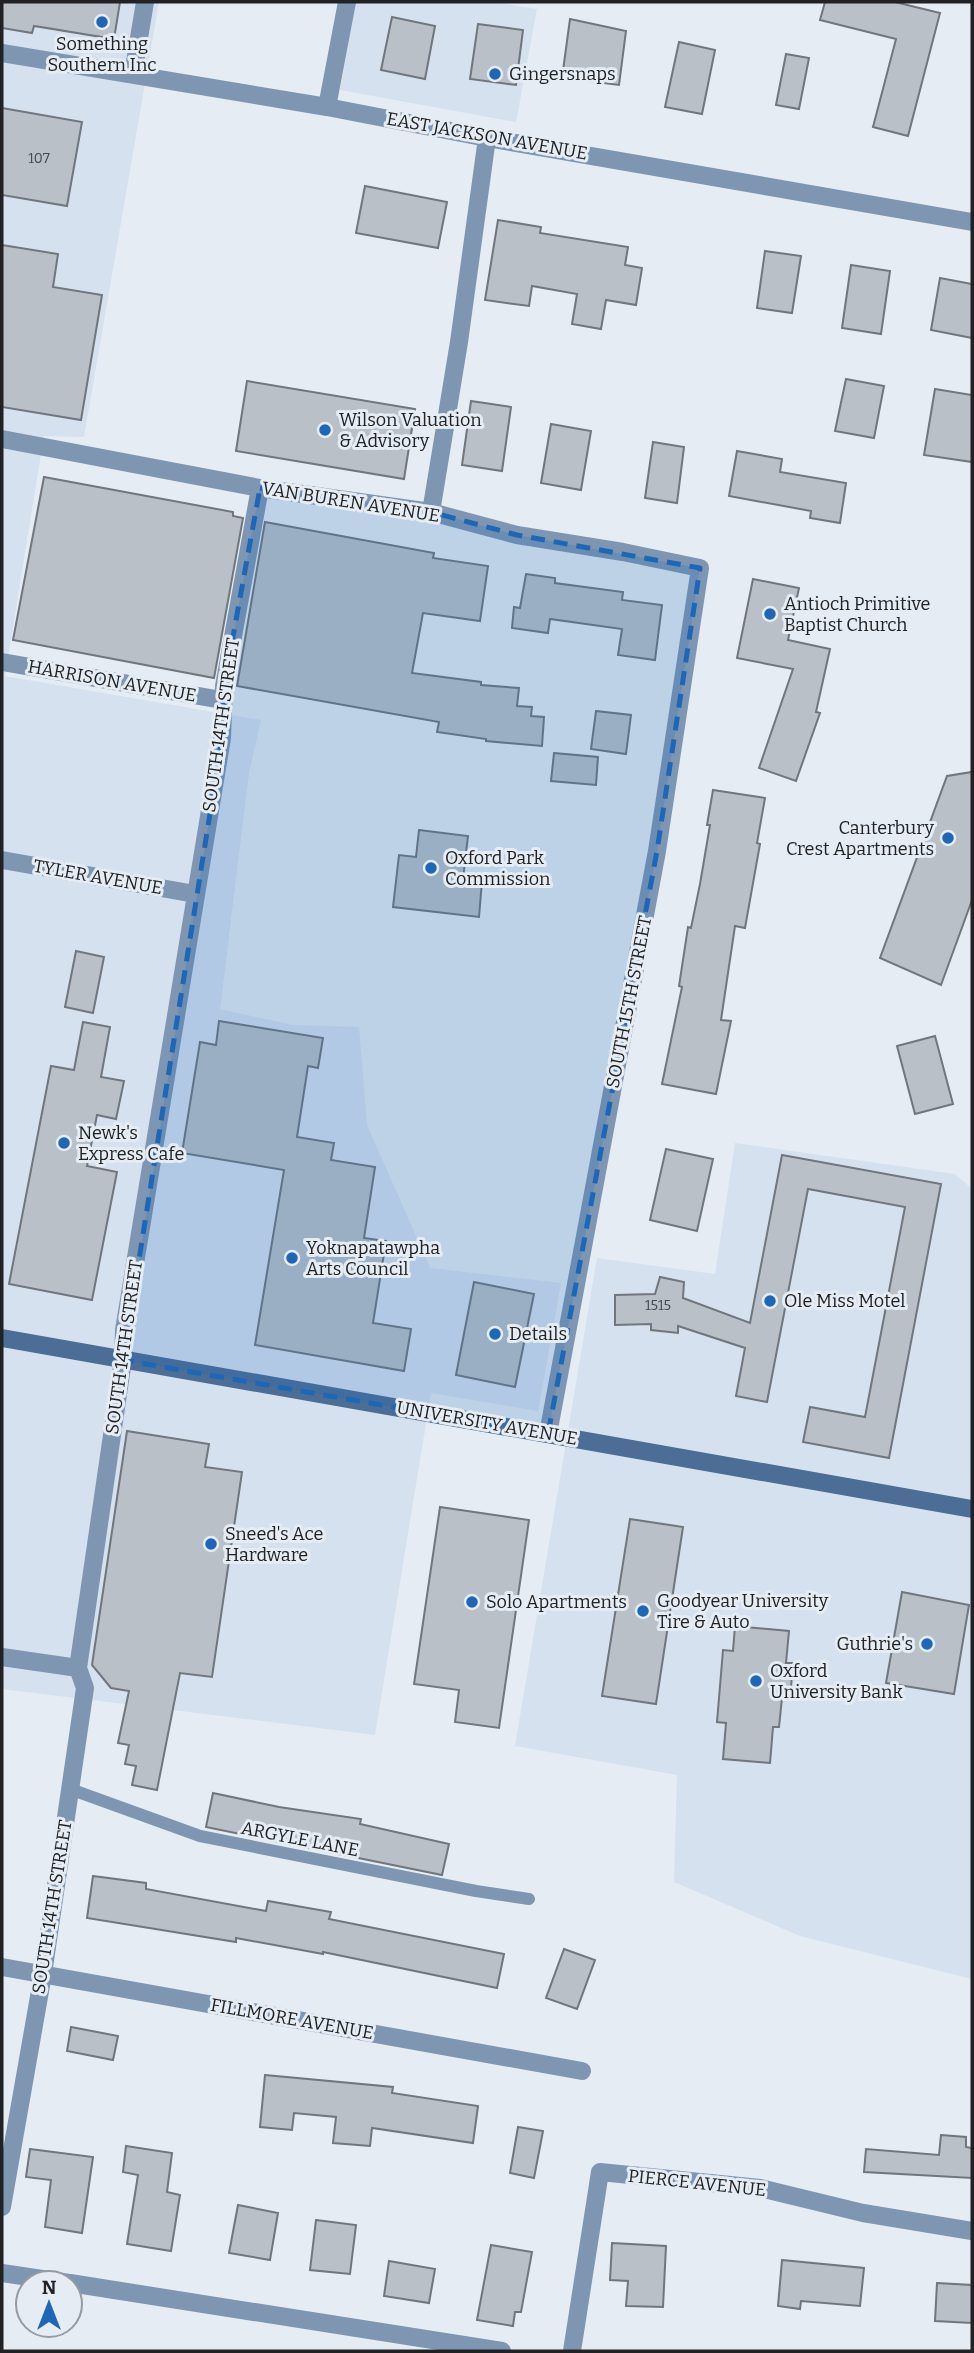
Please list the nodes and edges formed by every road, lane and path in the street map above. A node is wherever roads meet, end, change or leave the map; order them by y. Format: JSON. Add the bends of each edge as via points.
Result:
{"nodes":[{"id":1,"x":145,"y":2,"type":"edge"},
{"id":2,"x":347,"y":2,"type":"edge"},
{"id":3,"x":2,"y":53,"type":"edge"},
{"id":4,"x":133,"y":74,"type":"junction"},
{"id":5,"x":327,"y":107,"type":"junction"},
{"id":6,"x":487,"y":138,"type":"junction"},
{"id":7,"x":972,"y":222,"type":"edge"},
{"id":8,"x":2,"y":439,"type":"edge"},
{"id":9,"x":260,"y":488,"type":"junction"},
{"id":10,"x":430,"y":512,"type":"junction"},
{"id":11,"x":700,"y":568,"type":"joint"},
{"id":12,"x":2,"y":662,"type":"edge"},
{"id":13,"x":222,"y":700,"type":"junction"},
{"id":14,"x":2,"y":860,"type":"edge"},
{"id":15,"x":195,"y":894,"type":"junction"},
{"id":16,"x":2,"y":1338,"type":"edge"},
{"id":17,"x":123,"y":1360,"type":"junction"},
{"id":18,"x":548,"y":1434,"type":"junction"},
{"id":19,"x":972,"y":1509,"type":"edge"},
{"id":20,"x":2,"y":1657,"type":"edge"},
{"id":21,"x":78,"y":1668,"type":"junction"},
{"id":22,"x":70,"y":1789,"type":"junction"},
{"id":23,"x":529,"y":1899,"type":"dead end"},
{"id":24,"x":2,"y":1967,"type":"edge"},
{"id":25,"x":43,"y":1974,"type":"junction"},
{"id":26,"x":582,"y":2071,"type":"dead end"},
{"id":27,"x":2,"y":2207,"type":"edge"},
{"id":28,"x":972,"y":2231,"type":"edge"},
{"id":29,"x":84,"y":2285,"type":"edge"},
{"id":30,"x":502,"y":2351,"type":"edge"},
{"id":31,"x":572,"y":2351,"type":"edge"}],
"edges":[{"from":1,"to":4,"type":"street"},
{"from":2,"to":5,"type":"street"},
{"from":3,"to":4,"type":"street","name":"EAST JACKSON AVENUE"},
{"from":4,"to":5,"type":"street","name":"EAST JACKSON AVENUE"},
{"from":5,"to":6,"type":"street","name":"EAST JACKSON AVENUE"},
{"from":6,"to":7,"type":"street","name":"EAST JACKSON AVENUE"},
{"from":6,"to":10,"type":"street"},
{"from":8,"to":9,"type":"street","name":"VAN BUREN AVENUE"},
{"from":9,"to":10,"type":"street","name":"VAN BUREN AVENUE"},
{"from":9,"to":13,"type":"street","name":"SOUTH 14TH STREET"},
{"from":10,"to":11,"type":"street","name":"VAN BUREN AVENUE","via":[[517,535]]},
{"from":11,"to":18,"type":"street","name":"SOUTH 15TH STREET","via":[[657,851]]},
{"from":12,"to":13,"type":"street","name":"HARRISON AVENUE"},
{"from":13,"to":15,"type":"street","name":"SOUTH 14TH STREET","via":[[222,738]]},
{"from":14,"to":15,"type":"street","name":"TYLER AVENUE"},
{"from":15,"to":17,"type":"street","name":"SOUTH 14TH STREET","via":[[124,1330]]},
{"from":16,"to":17,"type":"main road","name":"UNIVERSITY AVENUE"},
{"from":17,"to":18,"type":"main road","name":"UNIVERSITY AVENUE"},
{"from":17,"to":21,"type":"street","name":"SOUTH 14TH STREET"},
{"from":18,"to":19,"type":"main road","name":"UNIVERSITY AVENUE"},
{"from":20,"to":21,"type":"street"},
{"from":21,"to":22,"type":"street","name":"SOUTH 14TH STREET","via":[[85,1688]]},
{"from":22,"to":23,"type":"lane","name":"ARGYLE LANE","via":[[201,1836]]},
{"from":22,"to":25,"type":"street","name":"SOUTH 14TH STREET"},
{"from":24,"to":25,"type":"street","name":"FILLMORE AVENUE"},
{"from":25,"to":26,"type":"street","name":"FILLMORE AVENUE"},
{"from":25,"to":27,"type":"street","name":"SOUTH 14TH STREET"},
{"from":28,"to":31,"type":"street","name":"PIERCE AVENUE","via":[[863,2213],[760,2188],[600,2172]]},
{"from":29,"to":30,"type":"street"}]}
